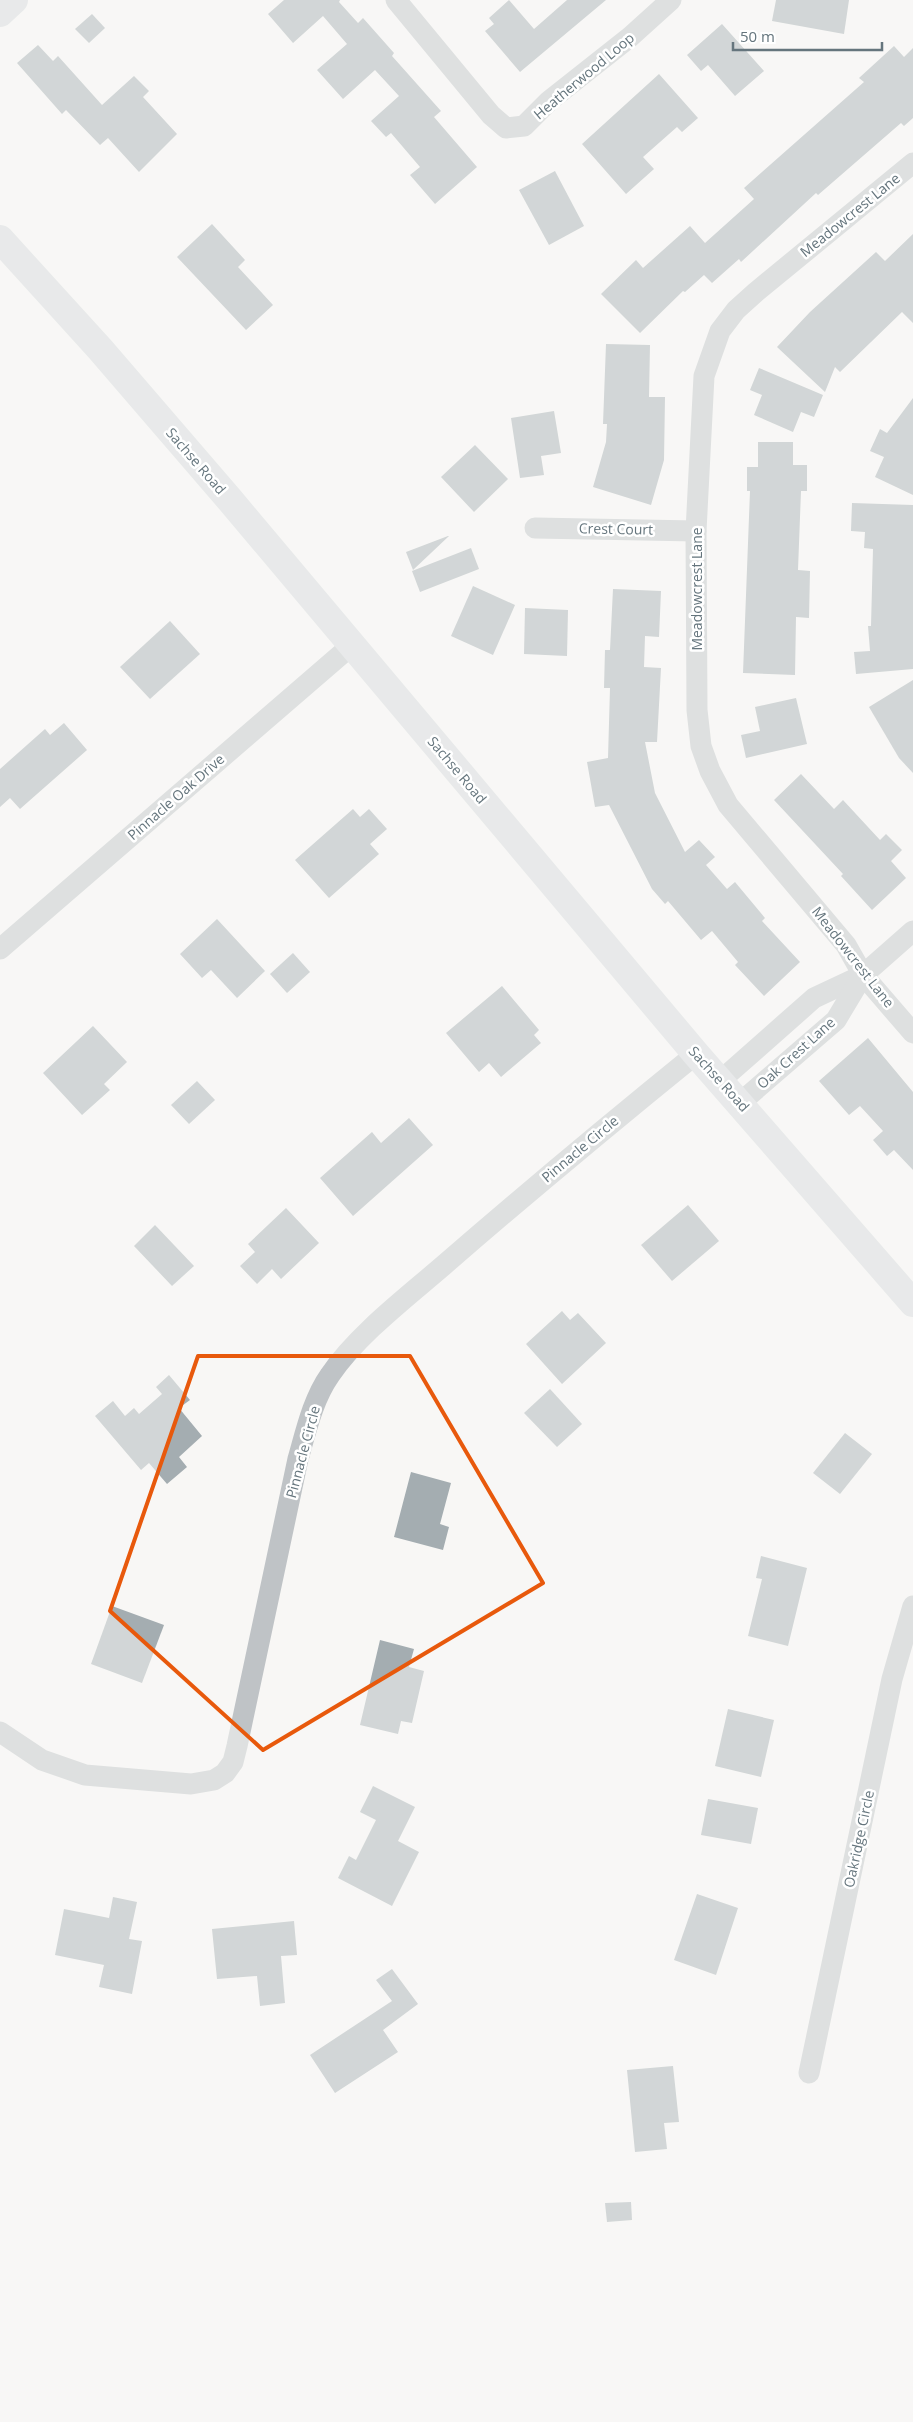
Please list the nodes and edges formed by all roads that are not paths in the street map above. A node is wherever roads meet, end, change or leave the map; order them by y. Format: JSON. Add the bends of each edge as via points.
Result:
{"nodes":[{"id":1,"x":14,"y":0,"type":"edge"},
{"id":2,"x":396,"y":0,"type":"edge"},
{"id":3,"x":671,"y":0,"type":"edge"},
{"id":4,"x":0,"y":13,"type":"edge"},
{"id":5,"x":913,"y":163,"type":"edge"},
{"id":6,"x":0,"y":239,"type":"edge"},
{"id":7,"x":535,"y":528,"type":"dead end"},
{"id":8,"x":696,"y":531,"type":"junction"},
{"id":9,"x":352,"y":645,"type":"junction"},
{"id":10,"x":913,"y":931,"type":"edge"},
{"id":11,"x":0,"y":949,"type":"edge"},
{"id":12,"x":863,"y":974,"type":"junction"},
{"id":13,"x":913,"y":1033,"type":"edge"},
{"id":14,"x":696,"y":1054,"type":"junction"},
{"id":15,"x":720,"y":1081,"type":"junction"},
{"id":16,"x":740,"y":1103,"type":"junction"},
{"id":17,"x":913,"y":1303,"type":"edge"},
{"id":18,"x":913,"y":1606,"type":"edge"},
{"id":19,"x":0,"y":1732,"type":"edge"},
{"id":20,"x":809,"y":2073,"type":"dead end"}],
"edges":[{"from":1,"to":4,"type":"main road"},
{"from":2,"to":3,"type":"street","name":"Heatherwood Loop","via":[[491,115],[506,128],[524,126],[549,101]]},
{"from":5,"to":8,"type":"street","name":"Meadowcrest Lane","via":[[756,292],[720,331],[704,376]]},
{"from":6,"to":9,"type":"main road","name":"Sachse Road","via":[[106,356]]},
{"from":7,"to":8,"type":"street","name":"Crest Court"},
{"from":8,"to":12,"type":"street","name":"Meadowcrest Lane","via":[[697,710],[701,746],[707,763],[728,805],[846,945]]},
{"from":9,"to":11,"type":"street","name":"Pinnacle Oak Drive"},
{"from":9,"to":14,"type":"main road","name":"Sachse Road"},
{"from":10,"to":12,"type":"street","name":"Oak Crest Lane"},
{"from":12,"to":13,"type":"street","name":"Meadowcrest Lane"},
{"from":12,"to":15,"type":"street","name":"Oak Crest Lane","via":[[814,998]]},
{"from":12,"to":16,"type":"street","name":"Oak Crest Lane","via":[[836,1020]]},
{"from":14,"to":15,"type":"main road","name":"Sachse Road"},
{"from":14,"to":19,"type":"street","name":"Pinnacle Circle","via":[[544,1178],[393,1309],[329,1375],[310,1415],[298,1459],[237,1746],[233,1762],[225,1773],[214,1780],[191,1784],[85,1776],[42,1760]]},
{"from":15,"to":16,"type":"main road","name":"Sachse Road"},
{"from":16,"to":17,"type":"main road","name":"Sachse Road"},
{"from":18,"to":20,"type":"street","name":"Oakridge Circle","via":[[892,1679]]}]}
